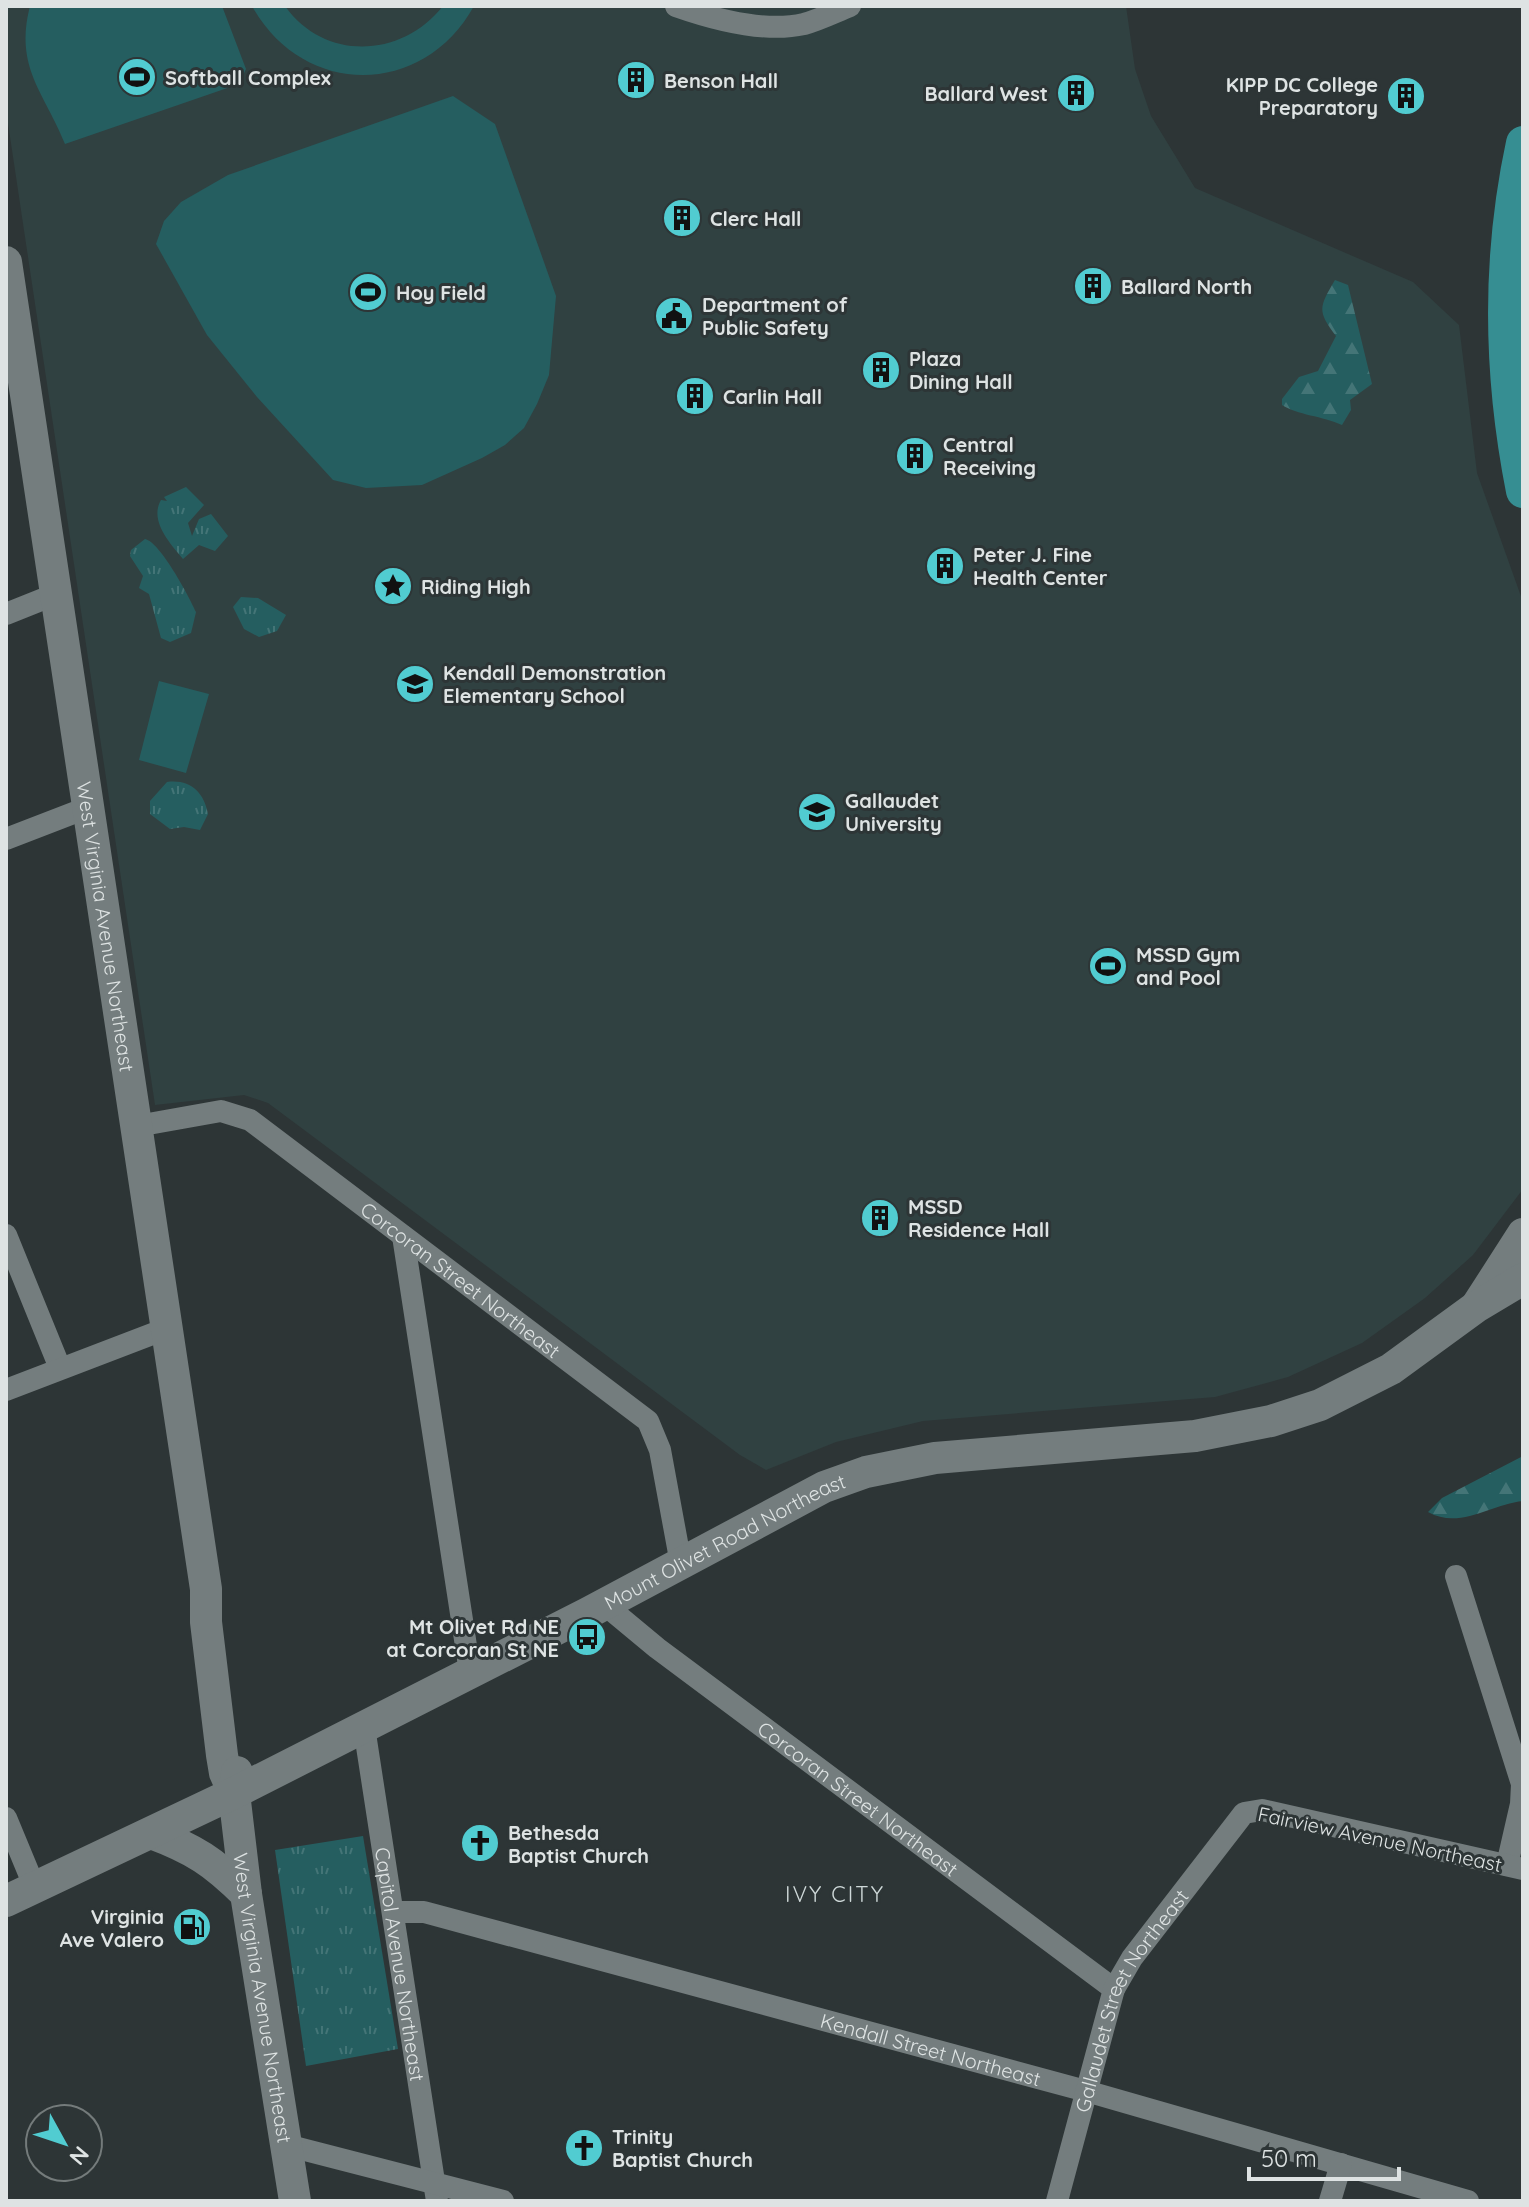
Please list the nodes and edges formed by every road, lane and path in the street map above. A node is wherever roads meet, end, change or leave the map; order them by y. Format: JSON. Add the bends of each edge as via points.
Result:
{"nodes":[{"id":1,"x":676,"y":6,"type":"edge"},
{"id":2,"x":850,"y":6,"type":"edge"},
{"id":3,"x":1523,"y":143,"type":"edge"},
{"id":4,"x":6,"y":262,"type":"edge"},
{"id":5,"x":15,"y":382,"type":"edge"},
{"id":6,"x":1523,"y":491,"type":"edge"},
{"id":7,"x":56,"y":594,"type":"junction"},
{"id":8,"x":6,"y":614,"type":"edge"},
{"id":9,"x":89,"y":807,"type":"junction"},
{"id":10,"x":6,"y":839,"type":"edge"},
{"id":11,"x":137,"y":1126,"type":"junction"},
{"id":12,"x":1523,"y":1234,"type":"edge"},
{"id":13,"x":6,"y":1235,"type":"edge"},
{"id":14,"x":403,"y":1236,"type":"junction"},
{"id":15,"x":1523,"y":1279,"type":"edge"},
{"id":16,"x":1476,"y":1307,"type":"junction"},
{"id":17,"x":168,"y":1328,"type":"junction"},
{"id":18,"x":60,"y":1368,"type":"junction"},
{"id":19,"x":6,"y":1390,"type":"edge"},
{"id":20,"x":681,"y":1564,"type":"junction"},
{"id":21,"x":1456,"y":1576,"type":"dead end"},
{"id":22,"x":604,"y":1604,"type":"junction"},
{"id":23,"x":470,"y":1672,"type":"junction"},
{"id":24,"x":364,"y":1727,"type":"junction"},
{"id":25,"x":234,"y":1793,"type":"junction"},
{"id":26,"x":1238,"y":1817,"type":"joint"},
{"id":27,"x":6,"y":1818,"type":"edge"},
{"id":28,"x":151,"y":1833,"type":"junction"},
{"id":29,"x":1515,"y":1867,"type":"edge"},
{"id":30,"x":35,"y":1888,"type":"junction"},
{"id":31,"x":246,"y":1894,"type":"junction"},
{"id":32,"x":6,"y":1901,"type":"edge"},
{"id":33,"x":393,"y":1912,"type":"junction"},
{"id":34,"x":1114,"y":1989,"type":"junction"},
{"id":35,"x":1086,"y":2091,"type":"junction"},
{"id":36,"x":286,"y":2145,"type":"junction"},
{"id":37,"x":1341,"y":2164,"type":"junction"},
{"id":38,"x":435,"y":2192,"type":"edge"},
{"id":39,"x":295,"y":2201,"type":"edge"},
{"id":40,"x":503,"y":2201,"type":"edge"},
{"id":41,"x":1057,"y":2201,"type":"edge"},
{"id":42,"x":1330,"y":2201,"type":"edge"},
{"id":43,"x":1468,"y":2201,"type":"edge"}],
"edges":[{"from":1,"to":2,"type":"street","via":[[711,18],[769,25],[802,24]]},
{"from":3,"to":6,"type":"main road","via":[[1508,231],[1504,335]]},
{"from":4,"to":5,"type":"street","name":"West Virginia Avenue Northeast"},
{"from":5,"to":7,"type":"street","name":"West Virginia Avenue Northeast"},
{"from":7,"to":8,"type":"street"},
{"from":7,"to":9,"type":"street","name":"West Virginia Avenue Northeast"},
{"from":9,"to":10,"type":"street"},
{"from":9,"to":11,"type":"street","name":"West Virginia Avenue Northeast"},
{"from":11,"to":14,"type":"street","name":"Corcoran Street Northeast","via":[[221,1111],[244,1116]]},
{"from":11,"to":17,"type":"street","name":"West Virginia Avenue Northeast"},
{"from":12,"to":16,"type":"street","name":"Mount Olivet Road Northeast"},
{"from":13,"to":18,"type":"street"},
{"from":14,"to":20,"type":"street","name":"Corcoran Street Northeast","via":[[648,1421],[660,1450]]},
{"from":14,"to":23,"type":"street"},
{"from":15,"to":16,"type":"street","name":"Mount Olivet Road Northeast"},
{"from":16,"to":20,"type":"street","name":"Mount Olivet Road Northeast","via":[[1391,1369],[1295,1414],[1219,1433],[963,1454],[866,1472],[806,1495]]},
{"from":17,"to":18,"type":"street"},
{"from":17,"to":25,"type":"street","name":"West Virginia Avenue Northeast","via":[[206,1589],[220,1743]]},
{"from":18,"to":19,"type":"street"},
{"from":20,"to":22,"type":"street","name":"Mount Olivet Road Northeast"},
{"from":21,"to":29,"type":"street","via":[[1522,1784]]},
{"from":22,"to":23,"type":"street","name":"Mount Olivet Road Northeast"},
{"from":22,"to":34,"type":"street","name":"Corcoran Street Northeast"},
{"from":23,"to":24,"type":"street","name":"Mount Olivet Road Northeast"},
{"from":24,"to":25,"type":"street","name":"Mount Olivet Road Northeast"},
{"from":24,"to":33,"type":"street","name":"Capitol Avenue Northeast"},
{"from":25,"to":28,"type":"street","name":"Mount Olivet Road Northeast"},
{"from":25,"to":31,"type":"street","name":"West Virginia Avenue Northeast"},
{"from":26,"to":29,"type":"street","name":"Fairview Avenue Northeast","via":[[1262,1810]]},
{"from":26,"to":34,"type":"street","name":"Gallaudet Street Northeast"},
{"from":27,"to":30,"type":"street"},
{"from":28,"to":30,"type":"street","name":"Mount Olivet Road Northeast"},
{"from":28,"to":31,"type":"street","via":[[214,1862]]},
{"from":30,"to":32,"type":"street","name":"Mount Olivet Road Northeast"},
{"from":31,"to":36,"type":"street","name":"West Virginia Avenue Northeast"},
{"from":33,"to":35,"type":"street","name":"Kendall Street Northeast","via":[[424,1912]]},
{"from":33,"to":38,"type":"street","name":"Capitol Avenue Northeast"},
{"from":34,"to":35,"type":"street","name":"Gallaudet Street Northeast"},
{"from":35,"to":37,"type":"street","name":"Kendall Street Northeast"},
{"from":35,"to":41,"type":"street","name":"Gallaudet Street Northeast"},
{"from":36,"to":38,"type":"street"},
{"from":36,"to":39,"type":"street","name":"West Virginia Avenue Northeast"},
{"from":37,"to":42,"type":"street"},
{"from":37,"to":43,"type":"street","name":"Kendall Street Northeast"},
{"from":38,"to":40,"type":"street"}]}
